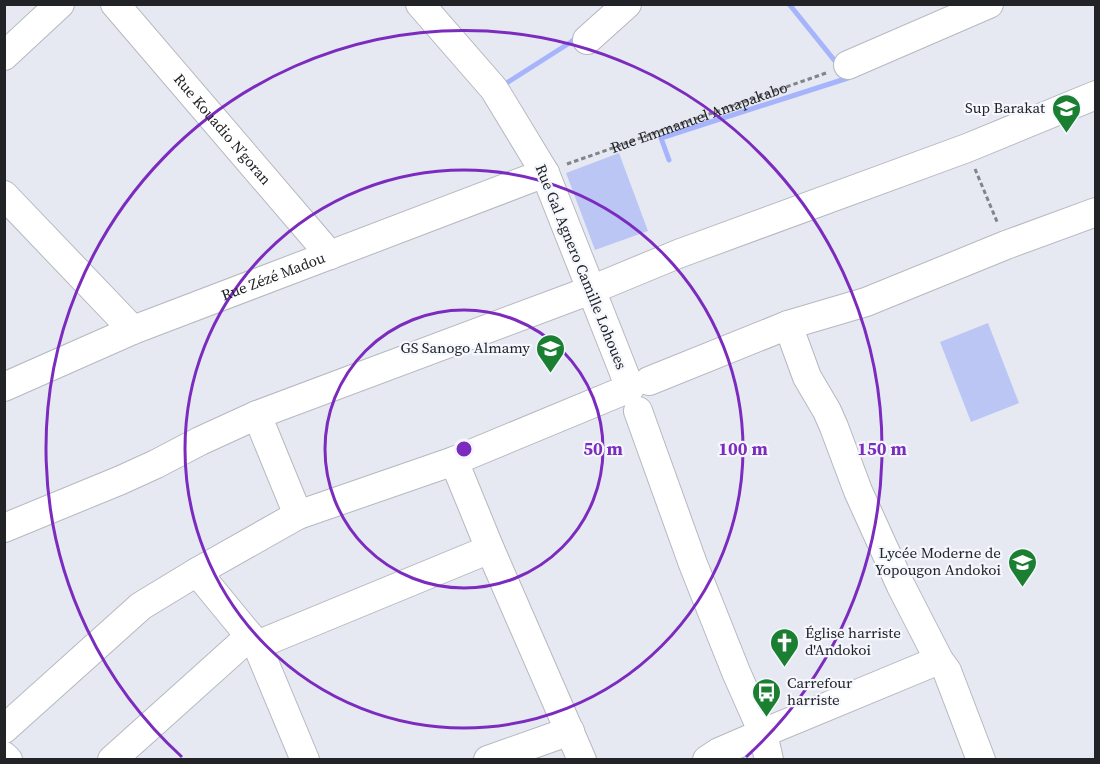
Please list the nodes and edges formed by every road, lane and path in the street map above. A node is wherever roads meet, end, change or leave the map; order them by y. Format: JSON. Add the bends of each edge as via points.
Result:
{"nodes":[{"id":1,"x":60,"y":4,"type":"edge"},
{"id":2,"x":115,"y":4,"type":"edge"},
{"id":3,"x":420,"y":4,"type":"edge"},
{"id":4,"x":627,"y":4,"type":"edge"},
{"id":5,"x":989,"y":4,"type":"edge"},
{"id":6,"x":587,"y":40,"type":"dead end"},
{"id":7,"x":4,"y":56,"type":"edge"},
{"id":8,"x":840,"y":68,"type":"joint"},
{"id":9,"x":1095,"y":95,"type":"edge"},
{"id":10,"x":967,"y":148,"type":"junction"},
{"id":11,"x":556,"y":168,"type":"junction"},
{"id":12,"x":4,"y":195,"type":"edge"},
{"id":13,"x":1095,"y":212,"type":"edge"},
{"id":14,"x":1006,"y":245,"type":"junction"},
{"id":15,"x":330,"y":255,"type":"junction"},
{"id":16,"x":601,"y":285,"type":"junction"},
{"id":17,"x":788,"y":325,"type":"junction"},
{"id":18,"x":133,"y":330,"type":"junction"},
{"id":19,"x":4,"y":387,"type":"edge"},
{"id":20,"x":639,"y":394,"type":"junction"},
{"id":21,"x":257,"y":415,"type":"junction"},
{"id":22,"x":454,"y":461,"type":"junction"},
{"id":23,"x":298,"y":515,"type":"junction"},
{"id":24,"x":4,"y":528,"type":"edge"},
{"id":25,"x":490,"y":549,"type":"junction"},
{"id":26,"x":196,"y":572,"type":"junction"},
{"id":27,"x":254,"y":641,"type":"junction"},
{"id":28,"x":939,"y":660,"type":"junction"},
{"id":29,"x":4,"y":729,"type":"edge"},
{"id":30,"x":570,"y":731,"type":"junction"},
{"id":31,"x":766,"y":746,"type":"edge"},
{"id":32,"x":4,"y":756,"type":"edge"},
{"id":33,"x":9,"y":759,"type":"edge"},
{"id":34,"x":112,"y":759,"type":"edge"},
{"id":35,"x":305,"y":759,"type":"edge"},
{"id":36,"x":488,"y":759,"type":"edge"},
{"id":37,"x":582,"y":759,"type":"edge"},
{"id":38,"x":708,"y":759,"type":"edge"},
{"id":39,"x":981,"y":759,"type":"edge"}],
"edges":[{"from":1,"to":7,"type":"street"},
{"from":2,"to":15,"type":"street","name":"Rue Kouadio N’goran"},
{"from":3,"to":11,"type":"street","name":"Rue Gal Agnero Camille Lohoues"},
{"from":4,"to":6,"type":"street"},
{"from":5,"to":8,"type":"street"},
{"from":8,"to":11,"type":"path","name":"Rue Emmanuel Amapakabo"},
{"from":9,"to":10,"type":"street"},
{"from":10,"to":14,"type":"path"},
{"from":10,"to":16,"type":"street"},
{"from":11,"to":15,"type":"street","name":"Rue Zézé Madou"},
{"from":11,"to":16,"type":"street","name":"Rue Gal Agnero Camille Lohoues"},
{"from":12,"to":18,"type":"street"},
{"from":13,"to":14,"type":"street"},
{"from":14,"to":17,"type":"street","via":[[866,302]]},
{"from":15,"to":18,"type":"street","name":"Rue Zézé Madou"},
{"from":16,"to":20,"type":"street","name":"Rue Gal Agnero Camille Lohoues"},
{"from":16,"to":21,"type":"street"},
{"from":17,"to":20,"type":"street"},
{"from":17,"to":28,"type":"street","via":[[858,491]]},
{"from":18,"to":19,"type":"street","name":"Rue Zézé Madou"},
{"from":20,"to":22,"type":"street"},
{"from":20,"to":31,"type":"street","name":"Rue Gal Agnero Camille Lohoues","via":[[693,564]]},
{"from":21,"to":23,"type":"street"},
{"from":21,"to":24,"type":"street","via":[[121,480]]},
{"from":22,"to":23,"type":"street"},
{"from":22,"to":25,"type":"street"},
{"from":23,"to":26,"type":"street"},
{"from":25,"to":27,"type":"street"},
{"from":25,"to":30,"type":"street"},
{"from":26,"to":27,"type":"street"},
{"from":26,"to":29,"type":"street","via":[[141,606]]},
{"from":27,"to":34,"type":"street"},
{"from":27,"to":35,"type":"street"},
{"from":28,"to":31,"type":"street"},
{"from":28,"to":39,"type":"street","via":[[947,671]]},
{"from":30,"to":36,"type":"street"},
{"from":30,"to":37,"type":"street"},
{"from":31,"to":38,"type":"street","via":[[719,752]]},
{"from":32,"to":33,"type":"street"}]}
